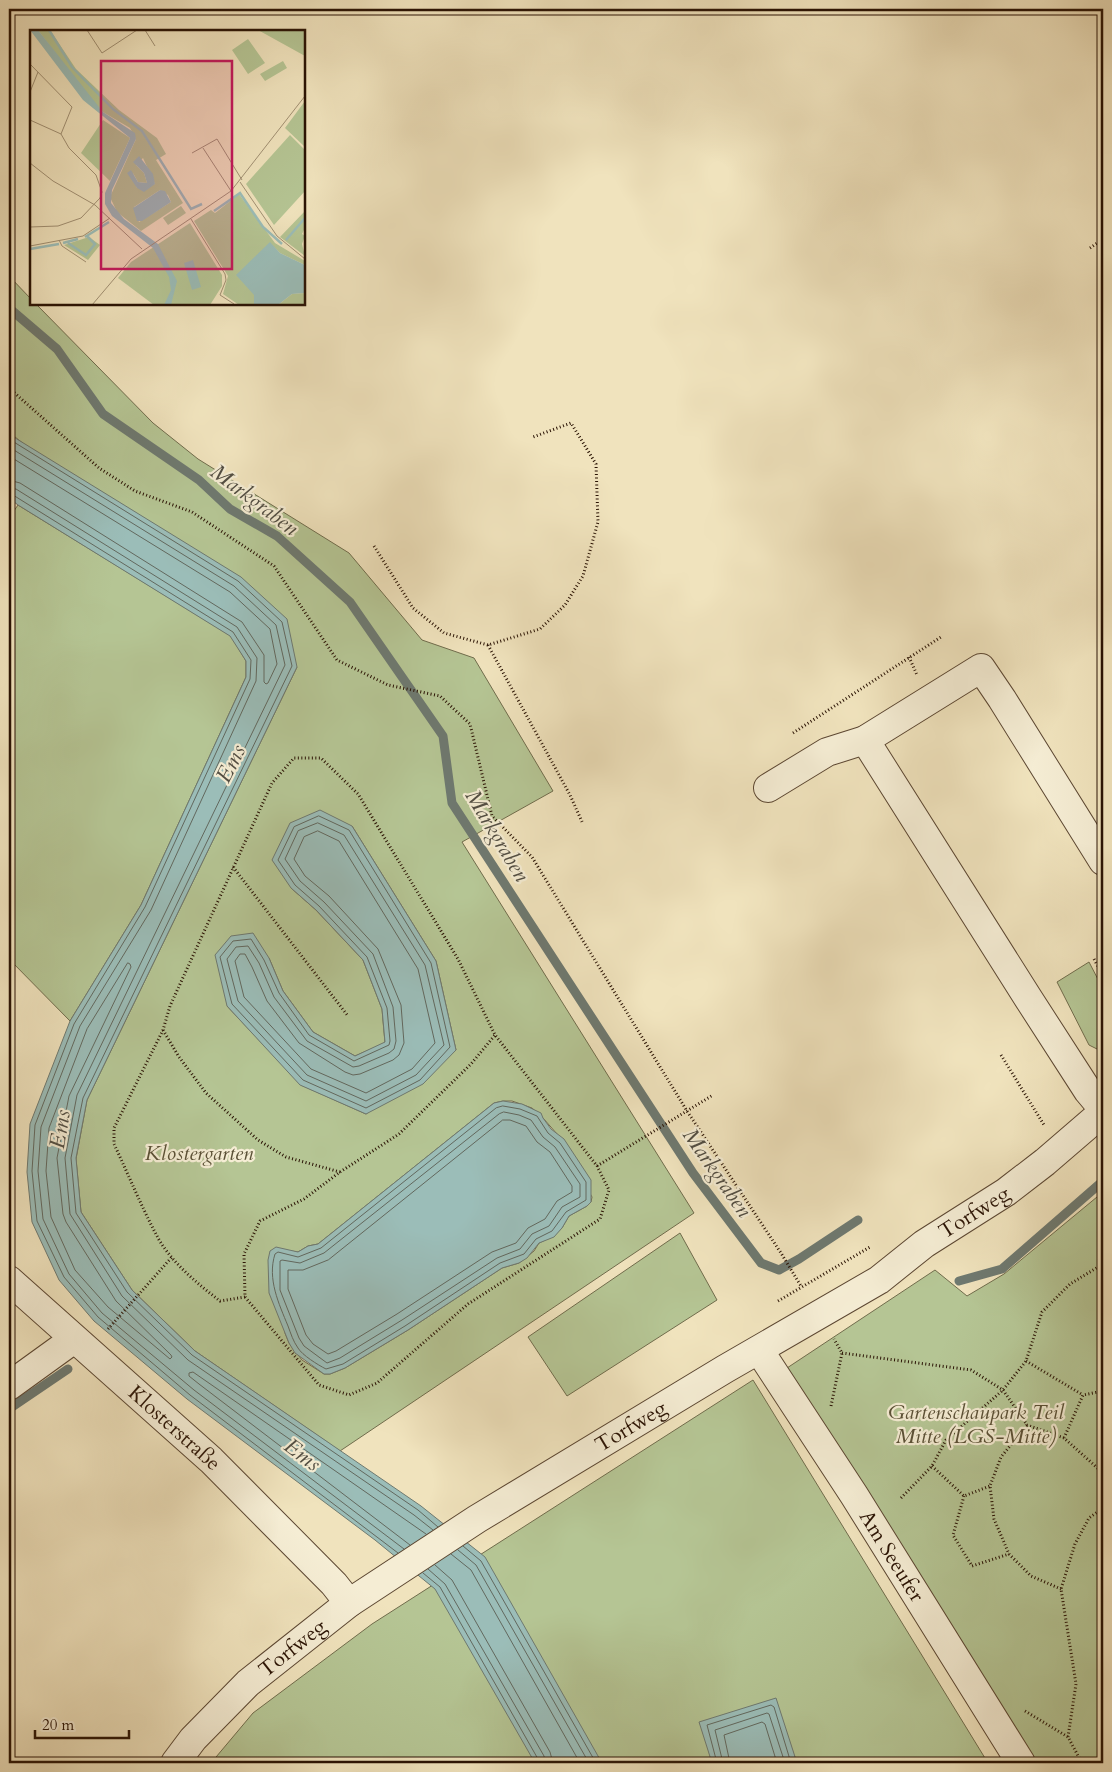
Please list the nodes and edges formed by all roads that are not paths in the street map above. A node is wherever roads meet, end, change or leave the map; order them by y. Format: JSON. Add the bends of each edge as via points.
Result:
{"nodes":[{"id":1,"x":865,"y":740,"type":"junction"},
{"id":2,"x":768,"y":788,"type":"dead end"},
{"id":3,"x":1103,"y":860,"type":"edge"},
{"id":4,"x":1103,"y":1110,"type":"edge"},
{"id":5,"x":9,"y":1280,"type":"edge"},
{"id":6,"x":74,"y":1339,"type":"junction"},
{"id":7,"x":759,"y":1350,"type":"junction"},
{"id":8,"x":9,"y":1386,"type":"edge"},
{"id":9,"x":342,"y":1593,"type":"junction"},
{"id":10,"x":175,"y":1763,"type":"edge"},
{"id":11,"x":1021,"y":1763,"type":"edge"}],
"edges":[{"from":1,"to":2,"type":"street","via":[[827,752]]},
{"from":1,"to":3,"type":"street","via":[[981,668]]},
{"from":1,"to":4,"type":"street"},
{"from":4,"to":7,"type":"street","name":"Torfweg","via":[[1006,1192],[924,1244],[879,1280]]},
{"from":5,"to":6,"type":"street","name":"Klosterstraße"},
{"from":6,"to":8,"type":"street"},
{"from":6,"to":9,"type":"street","name":"Klosterstraße","via":[[211,1460]]},
{"from":7,"to":9,"type":"street","name":"Torfweg","via":[[383,1580]]},
{"from":7,"to":11,"type":"street","name":"Am Seeufer","via":[[854,1494]]},
{"from":9,"to":10,"type":"street","name":"Torfweg","via":[[248,1683]]}]}
